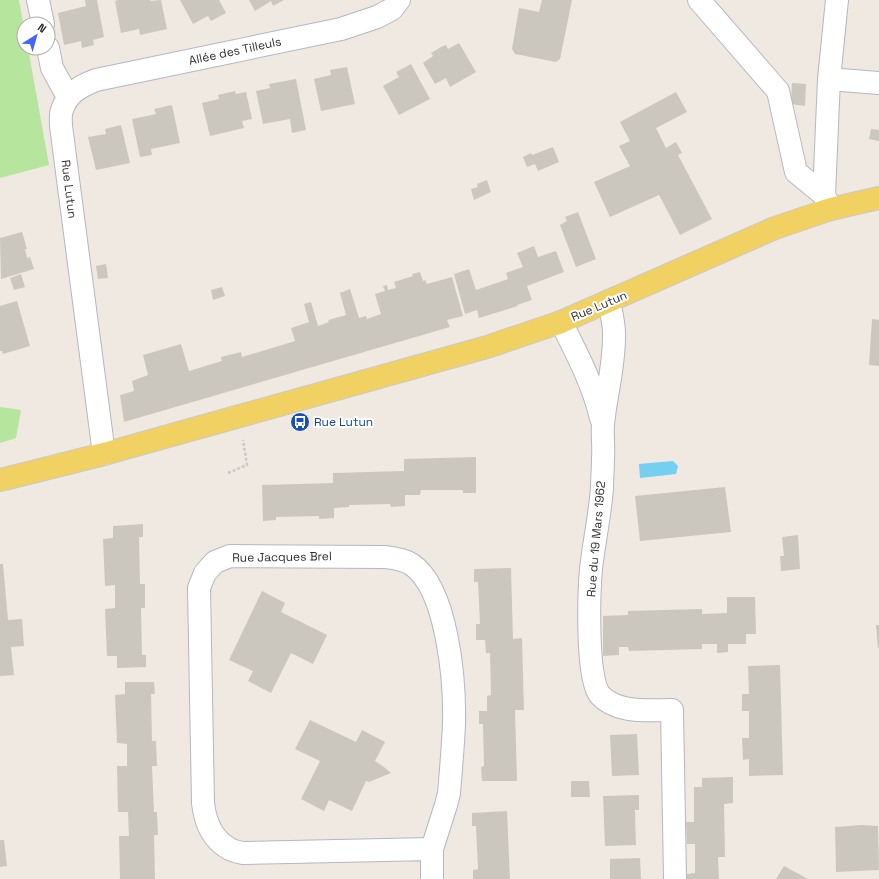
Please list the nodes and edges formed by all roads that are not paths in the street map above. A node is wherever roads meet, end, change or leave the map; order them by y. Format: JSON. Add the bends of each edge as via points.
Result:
{"nodes":[{"id":1,"x":38,"y":0,"type":"edge"},
{"id":2,"x":399,"y":0,"type":"edge"},
{"id":3,"x":699,"y":0,"type":"edge"},
{"id":4,"x":837,"y":0,"type":"edge"},
{"id":5,"x":41,"y":16,"type":"edge"},
{"id":6,"x":50,"y":56,"type":"edge"},
{"id":7,"x":829,"y":79,"type":"junction"},
{"id":8,"x":879,"y":83,"type":"edge"},
{"id":9,"x":68,"y":97,"type":"junction"},
{"id":10,"x":879,"y":198,"type":"edge"},
{"id":11,"x":828,"y":202,"type":"junction"},
{"id":12,"x":609,"y":301,"type":"junction"},
{"id":13,"x":561,"y":322,"type":"junction"},
{"id":14,"x":603,"y":425,"type":"junction"},
{"id":15,"x":104,"y":454,"type":"junction"},
{"id":16,"x":0,"y":480,"type":"edge"},
{"id":17,"x":432,"y":849,"type":"junction"},
{"id":18,"x":432,"y":879,"type":"edge"},
{"id":19,"x":675,"y":879,"type":"edge"}],
"edges":[{"from":1,"to":5,"type":"street"},
{"from":2,"to":9,"type":"street","name":"Allée des Tilleuls","via":[[392,9],[377,17],[340,29],[96,80],[81,86]]},
{"from":3,"to":11,"type":"street","via":[[778,91],[796,172]]},
{"from":4,"to":7,"type":"street"},
{"from":6,"to":9,"type":"street","via":[[52,68]]},
{"from":7,"to":8,"type":"street"},
{"from":7,"to":11,"type":"street"},
{"from":9,"to":15,"type":"street","name":"Rue Lutun","via":[[62,111],[61,126]]},
{"from":10,"to":11,"type":"main road","name":"Rue Lutun"},
{"from":11,"to":12,"type":"main road","name":"Rue Lutun"},
{"from":12,"to":13,"type":"main road","name":"Rue Lutun"},
{"from":12,"to":14,"type":"street","name":"Rue du 19 Mars 1962","via":[[614,335],[614,359]]},
{"from":13,"to":14,"type":"street","name":"Rue du 19 Mars 1962","via":[[597,398]]},
{"from":13,"to":15,"type":"main road","name":"Rue Lutun","via":[[486,347]]},
{"from":14,"to":19,"type":"street","name":"Rue du 19 Mars 1962","via":[[601,490],[591,570],[591,659],[594,678],[599,694],[608,702],[640,710],[672,710]]},
{"from":15,"to":16,"type":"main road","name":"Rue Lutun"},
{"from":17,"to":17,"type":"street","name":"Rue Jacques Brel","via":[[449,793],[454,715],[450,655],[444,624],[431,587],[423,575],[411,564],[385,557],[230,556],[215,562],[205,573],[199,588],[199,630],[204,816],[217,840],[229,849],[243,853]]},
{"from":17,"to":18,"type":"street","name":"Rue Jacques Brel"}]}
